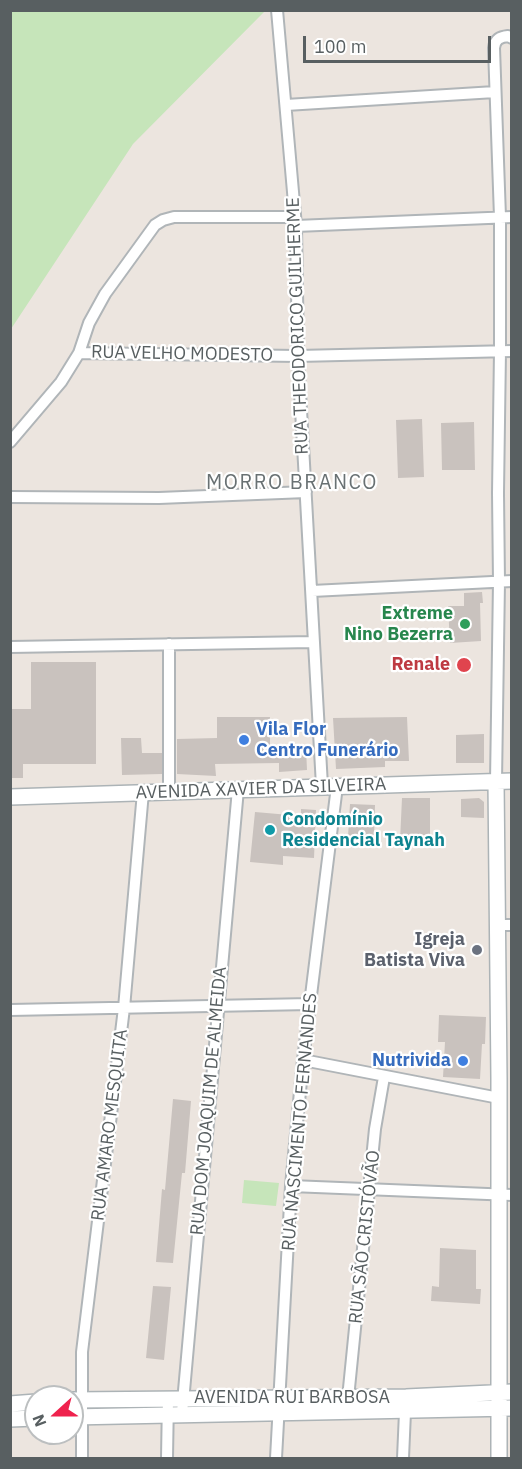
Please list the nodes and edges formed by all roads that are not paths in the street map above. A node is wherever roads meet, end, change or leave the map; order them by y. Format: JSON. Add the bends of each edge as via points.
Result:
{"nodes":[{"id":1,"x":277,"y":10,"type":"edge"},
{"id":2,"x":512,"y":38,"type":"edge"},
{"id":3,"x":495,"y":92,"type":"junction"},
{"id":4,"x":285,"y":105,"type":"junction"},
{"id":5,"x":512,"y":186,"type":"edge"},
{"id":6,"x":498,"y":187,"type":"junction"},
{"id":7,"x":512,"y":217,"type":"edge"},
{"id":8,"x":500,"y":218,"type":"junction"},
{"id":9,"x":296,"y":221,"type":"junction"},
{"id":10,"x":506,"y":351,"type":"edge"},
{"id":11,"x":79,"y":353,"type":"junction"},
{"id":12,"x":298,"y":356,"type":"junction"},
{"id":13,"x":10,"y":442,"type":"edge"},
{"id":14,"x":306,"y":492,"type":"junction"},
{"id":15,"x":10,"y":497,"type":"edge"},
{"id":16,"x":512,"y":581,"type":"edge"},
{"id":17,"x":499,"y":582,"type":"junction"},
{"id":18,"x":312,"y":591,"type":"junction"},
{"id":19,"x":313,"y":642,"type":"junction"},
{"id":20,"x":169,"y":644,"type":"junction"},
{"id":21,"x":10,"y":647,"type":"edge"},
{"id":22,"x":512,"y":781,"type":"edge"},
{"id":23,"x":495,"y":782,"type":"junction"},
{"id":24,"x":330,"y":786,"type":"junction"},
{"id":25,"x":238,"y":789,"type":"junction"},
{"id":26,"x":169,"y":791,"type":"junction"},
{"id":27,"x":143,"y":792,"type":"junction"},
{"id":28,"x":10,"y":797,"type":"edge"},
{"id":29,"x":504,"y":925,"type":"edge"},
{"id":30,"x":310,"y":1004,"type":"junction"},
{"id":31,"x":218,"y":1007,"type":"junction"},
{"id":32,"x":124,"y":1008,"type":"junction"},
{"id":33,"x":10,"y":1010,"type":"edge"},
{"id":34,"x":303,"y":1060,"type":"junction"},
{"id":35,"x":384,"y":1077,"type":"junction"},
{"id":36,"x":505,"y":1079,"type":"edge"},
{"id":37,"x":499,"y":1098,"type":"junction"},
{"id":38,"x":291,"y":1186,"type":"junction"},
{"id":39,"x":370,"y":1191,"type":"junction"},
{"id":40,"x":505,"y":1195,"type":"edge"},
{"id":41,"x":78,"y":1385,"type":"edge"},
{"id":42,"x":505,"y":1392,"type":"edge"},
{"id":43,"x":348,"y":1398,"type":"junction"},
{"id":44,"x":84,"y":1400,"type":"edge"},
{"id":45,"x":278,"y":1405,"type":"junction"},
{"id":46,"x":175,"y":1406,"type":"junction"},
{"id":47,"x":505,"y":1408,"type":"edge"},
{"id":48,"x":405,"y":1412,"type":"junction"},
{"id":49,"x":84,"y":1415,"type":"edge"},
{"id":50,"x":167,"y":1458,"type":"edge"},
{"id":51,"x":276,"y":1458,"type":"edge"},
{"id":52,"x":403,"y":1458,"type":"edge"},
{"id":53,"x":499,"y":1458,"type":"edge"}],
"edges":[{"from":1,"to":4,"type":"street","name":"RUA THEODORICO GUILHERME"},
{"from":2,"to":3,"type":"street","via":[[503,37],[495,42]]},
{"from":3,"to":4,"type":"street"},
{"from":3,"to":6,"type":"street"},
{"from":4,"to":9,"type":"street","name":"RUA THEODORICO GUILHERME"},
{"from":5,"to":6,"type":"street"},
{"from":6,"to":8,"type":"street"},
{"from":7,"to":8,"type":"street"},
{"from":8,"to":9,"type":"street"},
{"from":8,"to":10,"type":"street"},
{"from":9,"to":11,"type":"street","via":[[189,216],[168,218],[155,225],[105,294]]},
{"from":9,"to":12,"type":"street","name":"RUA THEODORICO GUILHERME"},
{"from":10,"to":12,"type":"street","name":"RUA VELHO MODESTO"},
{"from":10,"to":17,"type":"street","via":[[498,494]]},
{"from":11,"to":12,"type":"street","name":"RUA VELHO MODESTO"},
{"from":11,"to":13,"type":"street","via":[[61,382]]},
{"from":12,"to":14,"type":"street","name":"RUA THEODORICO GUILHERME"},
{"from":14,"to":15,"type":"street","via":[[159,498]]},
{"from":14,"to":18,"type":"street","name":"RUA THEODORICO GUILHERME"},
{"from":16,"to":17,"type":"street"},
{"from":17,"to":18,"type":"street"},
{"from":17,"to":23,"type":"street"},
{"from":18,"to":19,"type":"street","name":"RUA THEODORICO GUILHERME"},
{"from":19,"to":20,"type":"street"},
{"from":19,"to":24,"type":"street","name":"RUA THEODORICO GUILHERME"},
{"from":20,"to":21,"type":"street"},
{"from":20,"to":26,"type":"street"},
{"from":22,"to":23,"type":"main road","name":"AVENIDA XAVIER DA SILVEIRA"},
{"from":23,"to":24,"type":"main road","name":"AVENIDA XAVIER DA SILVEIRA"},
{"from":23,"to":29,"type":"main road"},
{"from":24,"to":25,"type":"main road","name":"AVENIDA XAVIER DA SILVEIRA"},
{"from":24,"to":30,"type":"street","name":"RUA NASCIMENTO FERNANDES"},
{"from":25,"to":26,"type":"main road","name":"AVENIDA XAVIER DA SILVEIRA"},
{"from":25,"to":31,"type":"street","name":"RUA DOM JOAQUIM DE ALMEIDA"},
{"from":26,"to":27,"type":"main road","name":"AVENIDA XAVIER DA SILVEIRA"},
{"from":27,"to":28,"type":"main road","name":"AVENIDA XAVIER DA SILVEIRA"},
{"from":27,"to":32,"type":"street","name":"RUA AMARO MESQUITA"},
{"from":29,"to":36,"type":"main road"},
{"from":30,"to":31,"type":"street"},
{"from":30,"to":34,"type":"street","name":"RUA NASCIMENTO FERNANDES"},
{"from":31,"to":32,"type":"street"},
{"from":31,"to":46,"type":"street","name":"RUA DOM JOAQUIM DE ALMEIDA"},
{"from":32,"to":33,"type":"street"},
{"from":32,"to":41,"type":"street","name":"RUA AMARO MESQUITA"},
{"from":34,"to":35,"type":"street"},
{"from":34,"to":38,"type":"street","name":"RUA NASCIMENTO FERNANDES"},
{"from":35,"to":37,"type":"street"},
{"from":35,"to":39,"type":"street","name":"RUA SÃO CRISTÓVÃO"},
{"from":36,"to":37,"type":"main road"},
{"from":37,"to":40,"type":"main road"},
{"from":38,"to":39,"type":"street"},
{"from":38,"to":45,"type":"street","name":"RUA NASCIMENTO FERNANDES"},
{"from":39,"to":40,"type":"street"},
{"from":39,"to":43,"type":"street","name":"RUA SÃO CRISTÓVÃO"},
{"from":40,"to":42,"type":"main road"},
{"from":42,"to":43,"type":"main road","name":"AVENIDA RUI BARBOSA"},
{"from":42,"to":47,"type":"main road"},
{"from":43,"to":45,"type":"main road","name":"AVENIDA RUI BARBOSA"},
{"from":44,"to":46,"type":"main road","name":"AVENIDA RUI BARBOSA"},
{"from":45,"to":46,"type":"main road","name":"AVENIDA RUI BARBOSA"},
{"from":45,"to":48,"type":"main road","name":"AVENIDA RUI BARBOSA"},
{"from":45,"to":51,"type":"street","name":"RUA NASCIMENTO FERNANDES"},
{"from":46,"to":49,"type":"main road","name":"AVENIDA RUI BARBOSA"},
{"from":46,"to":50,"type":"street","name":"RUA DOM JOAQUIM DE ALMEIDA"},
{"from":47,"to":48,"type":"main road","name":"AVENIDA RUI BARBOSA"},
{"from":47,"to":53,"type":"main road"},
{"from":48,"to":52,"type":"street"}]}
